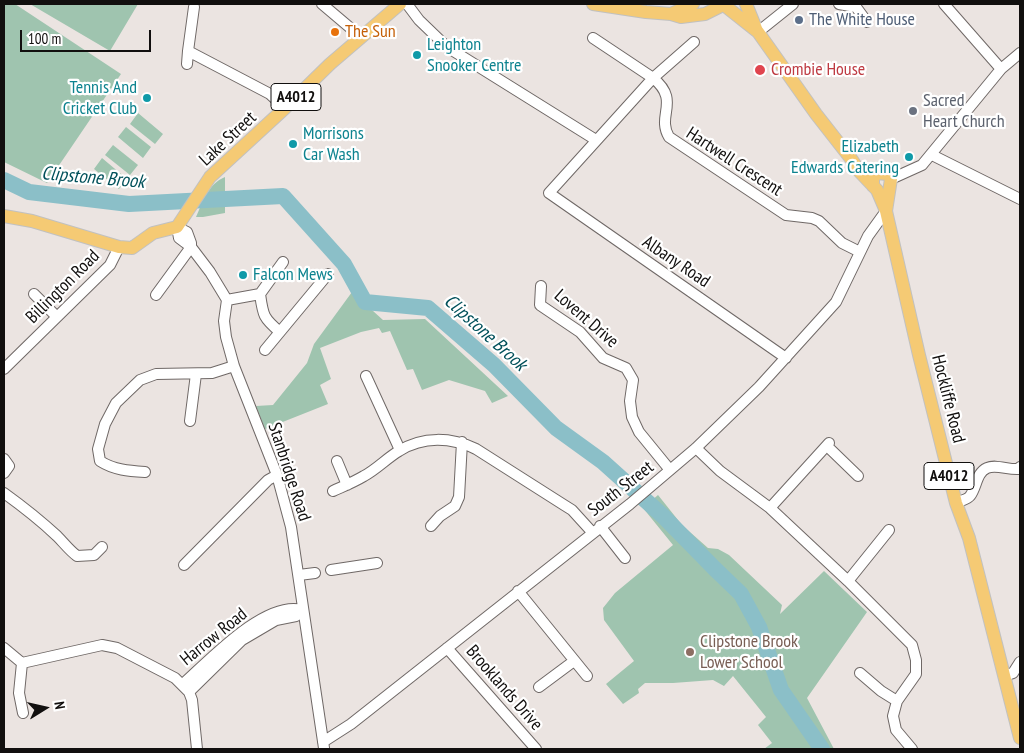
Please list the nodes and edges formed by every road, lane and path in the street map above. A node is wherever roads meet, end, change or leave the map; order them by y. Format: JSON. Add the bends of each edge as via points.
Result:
{"nodes":[{"id":1,"x":322,"y":4,"type":"edge"},
{"id":2,"x":400,"y":4,"type":"edge"},
{"id":3,"x":593,"y":4,"type":"edge"},
{"id":4,"x":693,"y":4,"type":"edge"},
{"id":5,"x":725,"y":4,"type":"edge"},
{"id":6,"x":746,"y":4,"type":"edge"},
{"id":7,"x":793,"y":4,"type":"edge"},
{"id":8,"x":839,"y":4,"type":"edge"},
{"id":9,"x":944,"y":4,"type":"edge"},
{"id":10,"x":194,"y":7,"type":"dead end"},
{"id":11,"x":671,"y":14,"type":"junction"},
{"id":12,"x":867,"y":22,"type":"dead end"},
{"id":13,"x":758,"y":32,"type":"junction"},
{"id":14,"x":360,"y":37,"type":"junction"},
{"id":15,"x":593,"y":38,"type":"dead end"},
{"id":16,"x":694,"y":42,"type":"dead end"},
{"id":17,"x":188,"y":51,"type":"junction"},
{"id":18,"x":1020,"y":53,"type":"edge"},
{"id":19,"x":187,"y":64,"type":"dead end"},
{"id":20,"x":1001,"y":69,"type":"junction"},
{"id":21,"x":653,"y":78,"type":"junction"},
{"id":22,"x":285,"y":108,"type":"junction"},
{"id":23,"x":596,"y":140,"type":"junction"},
{"id":24,"x":932,"y":155,"type":"junction"},
{"id":25,"x":852,"y":160,"type":"junction"},
{"id":26,"x":882,"y":186,"type":"junction"},
{"id":27,"x":1020,"y":199,"type":"edge"},
{"id":28,"x":886,"y":211,"type":"junction"},
{"id":29,"x":4,"y":216,"type":"edge"},
{"id":30,"x":181,"y":222,"type":"junction"},
{"id":31,"x":119,"y":247,"type":"junction"},
{"id":32,"x":191,"y":247,"type":"junction"},
{"id":33,"x":860,"y":252,"type":"junction"},
{"id":34,"x":284,"y":262,"type":"dead end"},
{"id":35,"x":328,"y":274,"type":"dead end"},
{"id":36,"x":541,"y":286,"type":"dead end"},
{"id":37,"x":34,"y":294,"type":"dead end"},
{"id":38,"x":260,"y":294,"type":"junction"},
{"id":39,"x":156,"y":295,"type":"dead end"},
{"id":40,"x":226,"y":300,"type":"junction"},
{"id":41,"x":56,"y":318,"type":"junction"},
{"id":42,"x":280,"y":332,"type":"junction"},
{"id":43,"x":265,"y":350,"type":"dead end"},
{"id":44,"x":786,"y":358,"type":"junction"},
{"id":45,"x":234,"y":366,"type":"junction"},
{"id":46,"x":4,"y":369,"type":"edge"},
{"id":47,"x":196,"y":374,"type":"junction"},
{"id":48,"x":366,"y":376,"type":"dead end"},
{"id":49,"x":190,"y":421,"type":"dead end"},
{"id":50,"x":462,"y":442,"type":"junction"},
{"id":51,"x":696,"y":448,"type":"junction"},
{"id":52,"x":400,"y":450,"type":"junction"},
{"id":53,"x":4,"y":460,"type":"edge"},
{"id":54,"x":337,"y":461,"type":"dead end"},
{"id":55,"x":1020,"y":467,"type":"edge"},
{"id":56,"x":670,"y":470,"type":"junction"},
{"id":57,"x":146,"y":472,"type":"dead end"},
{"id":58,"x":4,"y":473,"type":"edge"},
{"id":59,"x":276,"y":475,"type":"junction"},
{"id":60,"x":858,"y":476,"type":"dead end"},
{"id":61,"x":347,"y":485,"type":"junction"},
{"id":62,"x":333,"y":491,"type":"dead end"},
{"id":63,"x":4,"y":493,"type":"edge"},
{"id":64,"x":956,"y":504,"type":"junction"},
{"id":65,"x":770,"y":508,"type":"junction"},
{"id":66,"x":431,"y":526,"type":"dead end"},
{"id":67,"x":596,"y":529,"type":"junction"},
{"id":68,"x":889,"y":530,"type":"dead end"},
{"id":69,"x":102,"y":547,"type":"dead end"},
{"id":70,"x":625,"y":558,"type":"dead end"},
{"id":71,"x":377,"y":563,"type":"dead end"},
{"id":72,"x":184,"y":565,"type":"dead end"},
{"id":73,"x":331,"y":570,"type":"dead end"},
{"id":74,"x":315,"y":573,"type":"dead end"},
{"id":75,"x":299,"y":575,"type":"junction"},
{"id":76,"x":848,"y":581,"type":"junction"},
{"id":77,"x":518,"y":592,"type":"junction"},
{"id":78,"x":302,"y":610,"type":"junction"},
{"id":79,"x":4,"y":648,"type":"edge"},
{"id":80,"x":447,"y":648,"type":"junction"},
{"id":81,"x":574,"y":661,"type":"junction"},
{"id":82,"x":1020,"y":662,"type":"edge"},
{"id":83,"x":22,"y":663,"type":"junction"},
{"id":84,"x":860,"y":673,"type":"dead end"},
{"id":85,"x":587,"y":676,"type":"dead end"},
{"id":86,"x":1004,"y":676,"type":"junction"},
{"id":87,"x":539,"y":687,"type":"dead end"},
{"id":88,"x":186,"y":688,"type":"junction"},
{"id":89,"x":897,"y":701,"type":"junction"},
{"id":90,"x":23,"y":713,"type":"dead end"},
{"id":91,"x":1020,"y":738,"type":"edge"},
{"id":92,"x":324,"y":746,"type":"edge"},
{"id":93,"x":197,"y":749,"type":"edge"},
{"id":94,"x":536,"y":749,"type":"edge"},
{"id":95,"x":912,"y":749,"type":"edge"}],
"edges":[{"from":1,"to":14,"type":"street"},
{"from":2,"to":14,"type":"main road","name":"Lake Street","number":"A4012"},
{"from":2,"to":23,"type":"street","via":[[447,47]]},
{"from":3,"to":11,"type":"main road"},
{"from":4,"to":11,"type":"main road"},
{"from":5,"to":11,"type":"main road","via":[[698,16]]},
{"from":5,"to":13,"type":"main road"},
{"from":6,"to":13,"type":"main road"},
{"from":7,"to":13,"type":"street"},
{"from":8,"to":12,"type":"street","via":[[856,7]]},
{"from":9,"to":20,"type":"street"},
{"from":10,"to":17,"type":"street"},
{"from":13,"to":25,"type":"main road"},
{"from":14,"to":22,"type":"main road","name":"Lake Street","number":"A4012"},
{"from":15,"to":21,"type":"street"},
{"from":16,"to":21,"type":"street"},
{"from":17,"to":19,"type":"street"},
{"from":17,"to":22,"type":"street","via":[[270,94]]},
{"from":18,"to":20,"type":"street"},
{"from":20,"to":24,"type":"street"},
{"from":21,"to":23,"type":"street"},
{"from":21,"to":33,"type":"street","name":"Hartwell Crescent","via":[[666,94],[666,130],[672,140],[786,215],[819,221],[842,243]]},
{"from":22,"to":30,"type":"main road","name":"Lake Street","number":"A4012","via":[[210,177]]},
{"from":23,"to":44,"type":"street","name":"Albany Road","via":[[548,194]]},
{"from":24,"to":26,"type":"street","via":[[922,165]]},
{"from":24,"to":27,"type":"street"},
{"from":25,"to":26,"type":"main road","via":[[859,171]]},
{"from":25,"to":26,"type":"main road","via":[[877,174],[887,174]]},
{"from":26,"to":28,"type":"main road","name":"Hockliffe Road","number":"A4012"},
{"from":28,"to":33,"type":"street","name":"South Street"},
{"from":28,"to":64,"type":"main road","name":"Hockliffe Road","number":"A4012"},
{"from":29,"to":31,"type":"main road"},
{"from":30,"to":31,"type":"main road","via":[[153,233],[132,248]]},
{"from":30,"to":32,"type":"street"},
{"from":31,"to":41,"type":"street","name":"Billington Road","via":[[110,265]]},
{"from":32,"to":39,"type":"street"},
{"from":32,"to":40,"type":"street"},
{"from":33,"to":44,"type":"street","name":"South Street","via":[[836,302]]},
{"from":34,"to":38,"type":"street"},
{"from":35,"to":42,"type":"street"},
{"from":36,"to":56,"type":"street","name":"Lovent Drive","via":[[540,305],[580,332],[603,358],[626,368],[633,380],[630,401],[638,432]]},
{"from":37,"to":41,"type":"street"},
{"from":38,"to":40,"type":"street"},
{"from":38,"to":42,"type":"street","via":[[267,322]]},
{"from":40,"to":45,"type":"street","name":"Stanbridge Road","via":[[224,321]]},
{"from":41,"to":46,"type":"street","name":"Billington Road"},
{"from":42,"to":43,"type":"street"},
{"from":44,"to":51,"type":"street","name":"South Street"},
{"from":45,"to":47,"type":"street"},
{"from":45,"to":59,"type":"street","name":"Stanbridge Road"},
{"from":47,"to":49,"type":"street"},
{"from":47,"to":57,"type":"street","via":[[156,374],[140,380],[116,403],[105,424],[98,449],[100,461],[109,467]]},
{"from":48,"to":52,"type":"street"},
{"from":50,"to":52,"type":"street","via":[[449,439],[423,441]]},
{"from":50,"to":66,"type":"street","via":[[459,497],[455,506]]},
{"from":50,"to":67,"type":"street","via":[[572,510]]},
{"from":51,"to":56,"type":"street","name":"South Street"},
{"from":51,"to":65,"type":"street","via":[[720,471]]},
{"from":52,"to":61,"type":"street"},
{"from":53,"to":58,"type":"street","via":[[9,466]]},
{"from":54,"to":61,"type":"street"},
{"from":55,"to":64,"type":"street","via":[[1011,470],[996,466],[987,468],[980,473],[970,497]]},
{"from":56,"to":67,"type":"street","name":"South Street"},
{"from":59,"to":72,"type":"street"},
{"from":59,"to":75,"type":"street","name":"Stanbridge Road","via":[[291,527]]},
{"from":60,"to":65,"type":"street","via":[[828,445]]},
{"from":61,"to":62,"type":"street"},
{"from":63,"to":69,"type":"street","via":[[77,556],[94,555]]},
{"from":64,"to":86,"type":"main road","name":"Hockliffe Road","number":"A4012","via":[[970,538]]},
{"from":65,"to":76,"type":"street"},
{"from":67,"to":70,"type":"street"},
{"from":67,"to":77,"type":"street","name":"South Street"},
{"from":68,"to":76,"type":"street"},
{"from":71,"to":73,"type":"street"},
{"from":74,"to":75,"type":"street"},
{"from":75,"to":78,"type":"street","name":"Stanbridge Road"},
{"from":76,"to":89,"type":"street","via":[[912,645],[916,674]]},
{"from":77,"to":80,"type":"street","name":"South Street"},
{"from":77,"to":81,"type":"street"},
{"from":78,"to":88,"type":"street","name":"Harrow Road","via":[[295,608],[270,614],[238,634]]},
{"from":78,"to":92,"type":"street","name":"Stanbridge Road"},
{"from":79,"to":83,"type":"street"},
{"from":80,"to":92,"type":"street","name":"South Street"},
{"from":80,"to":94,"type":"street","name":"Brooklands Drive"},
{"from":81,"to":85,"type":"street"},
{"from":81,"to":87,"type":"street"},
{"from":82,"to":86,"type":"street","via":[[1013,672]]},
{"from":83,"to":88,"type":"street","name":"Harrow Road","via":[[102,645],[118,648],[175,678]]},
{"from":83,"to":90,"type":"street","via":[[19,693]]},
{"from":84,"to":89,"type":"street"},
{"from":86,"to":91,"type":"main road","name":"Hockliffe Road","number":"A4012"},
{"from":88,"to":93,"type":"street","name":"Harrow Road","via":[[192,700]]},
{"from":89,"to":95,"type":"street","via":[[893,716],[896,730]]}]}
